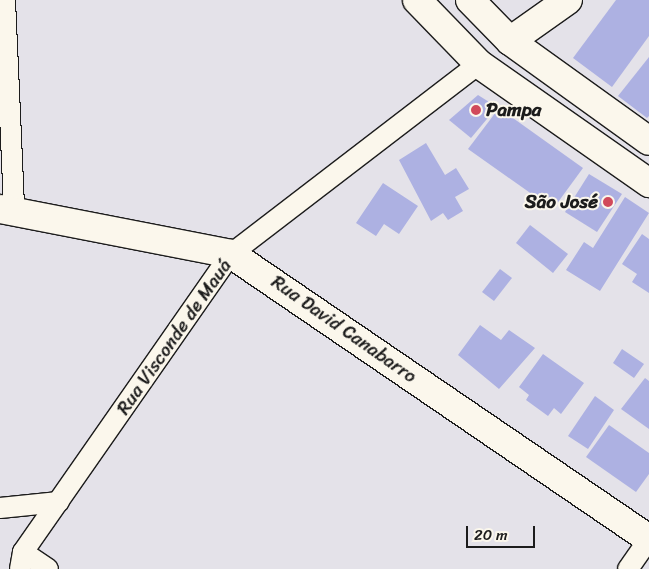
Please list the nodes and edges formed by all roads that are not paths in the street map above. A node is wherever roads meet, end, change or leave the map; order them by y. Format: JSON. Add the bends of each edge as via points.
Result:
{"nodes":[{"id":1,"x":5,"y":0,"type":"edge"},
{"id":2,"x":417,"y":0,"type":"edge"},
{"id":3,"x":470,"y":0,"type":"edge"},
{"id":4,"x":568,"y":0,"type":"edge"},
{"id":5,"x":510,"y":41,"type":"junction"},
{"id":6,"x":479,"y":64,"type":"junction"},
{"id":7,"x":649,"y":141,"type":"edge"},
{"id":8,"x":649,"y":183,"type":"edge"},
{"id":9,"x":7,"y":210,"type":"edge"},
{"id":10,"x":231,"y":254,"type":"junction"},
{"id":11,"x":59,"y":502,"type":"junction"},
{"id":12,"x":0,"y":508,"type":"edge"},
{"id":13,"x":649,"y":539,"type":"edge"},
{"id":14,"x":22,"y":560,"type":"edge"},
{"id":15,"x":48,"y":569,"type":"edge"},
{"id":16,"x":628,"y":569,"type":"edge"}],
"edges":[{"from":1,"to":9,"type":"street"},
{"from":2,"to":6,"type":"street"},
{"from":3,"to":5,"type":"street"},
{"from":4,"to":5,"type":"street"},
{"from":5,"to":7,"type":"street"},
{"from":6,"to":8,"type":"street"},
{"from":6,"to":10,"type":"street","name":"Rua Visconde de Mauá"},
{"from":9,"to":10,"type":"street","name":"Rua David Canabarro"},
{"from":10,"to":11,"type":"street","name":"Rua Visconde de Mauá"},
{"from":10,"to":13,"type":"street","name":"Rua David Canabarro"},
{"from":11,"to":12,"type":"street"},
{"from":11,"to":14,"type":"street","name":"Rua Visconde de Mauá"},
{"from":13,"to":16,"type":"street"},
{"from":14,"to":15,"type":"street"}]}
